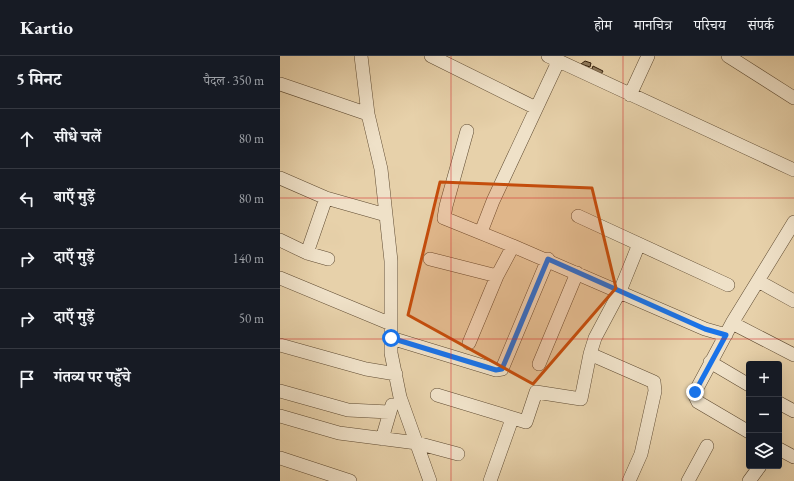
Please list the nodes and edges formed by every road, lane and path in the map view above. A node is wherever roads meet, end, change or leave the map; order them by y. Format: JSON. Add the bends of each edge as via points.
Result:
{"nodes":[{"id":1,"x":361,"y":56,"type":"edge"},
{"id":2,"x":431,"y":56,"type":"edge"},
{"id":3,"x":648,"y":56,"type":"edge"},
{"id":4,"x":728,"y":56,"type":"edge"},
{"id":5,"x":553,"y":59,"type":"edge"},
{"id":6,"x":280,"y":84,"type":"edge"},
{"id":7,"x":630,"y":95,"type":"junction"},
{"id":8,"x":794,"y":98,"type":"edge"},
{"id":9,"x":536,"y":108,"type":"junction"},
{"id":10,"x":368,"y":114,"type":"junction"},
{"id":11,"x":467,"y":131,"type":"dead end"},
{"id":12,"x":794,"y":170,"type":"edge"},
{"id":13,"x":280,"y":178,"type":"edge"},
{"id":14,"x":326,"y":198,"type":"junction"},
{"id":15,"x":386,"y":215,"type":"junction"},
{"id":16,"x":578,"y":216,"type":"dead end"},
{"id":17,"x":794,"y":222,"type":"edge"},
{"id":18,"x":481,"y":232,"type":"junction"},
{"id":19,"x":280,"y":240,"type":"edge"},
{"id":20,"x":639,"y":244,"type":"junction"},
{"id":21,"x":513,"y":246,"type":"junction"},
{"id":22,"x":307,"y":253,"type":"junction"},
{"id":23,"x":328,"y":259,"type":"dead end"},
{"id":24,"x":430,"y":259,"type":"dead end"},
{"id":25,"x":548,"y":259,"type":"junction"},
{"id":26,"x":577,"y":273,"type":"junction"},
{"id":27,"x":497,"y":276,"type":"junction"},
{"id":28,"x":280,"y":278,"type":"edge"},
{"id":29,"x":758,"y":281,"type":"junction"},
{"id":30,"x":728,"y":285,"type":"dead end"},
{"id":31,"x":620,"y":290,"type":"junction"},
{"id":32,"x":794,"y":301,"type":"edge"},
{"id":33,"x":732,"y":323,"type":"junction"},
{"id":34,"x":391,"y":324,"type":"junction"},
{"id":35,"x":726,"y":335,"type":"junction"},
{"id":36,"x":391,"y":338,"type":"junction"},
{"id":37,"x":469,"y":343,"type":"dead end"},
{"id":38,"x":280,"y":345,"type":"edge"},
{"id":39,"x":590,"y":354,"type":"junction"},
{"id":40,"x":794,"y":355,"type":"edge"},
{"id":41,"x":710,"y":362,"type":"junction"},
{"id":42,"x":539,"y":364,"type":"dead end"},
{"id":43,"x":396,"y":374,"type":"junction"},
{"id":44,"x":746,"y":383,"type":"edge"},
{"id":45,"x":280,"y":391,"type":"edge"},
{"id":46,"x":399,"y":391,"type":"junction"},
{"id":47,"x":437,"y":395,"type":"dead end"},
{"id":48,"x":782,"y":405,"type":"edge"},
{"id":49,"x":794,"y":411,"type":"edge"},
{"id":50,"x":389,"y":412,"type":"junction"},
{"id":51,"x":280,"y":416,"type":"edge"},
{"id":52,"x":512,"y":419,"type":"junction"},
{"id":53,"x":746,"y":430,"type":"edge"},
{"id":54,"x":382,"y":439,"type":"junction"},
{"id":55,"x":417,"y":442,"type":"junction"},
{"id":56,"x":707,"y":446,"type":"dead end"},
{"id":57,"x":782,"y":451,"type":"edge"},
{"id":58,"x":458,"y":454,"type":"dead end"},
{"id":59,"x":794,"y":457,"type":"edge"},
{"id":60,"x":280,"y":458,"type":"edge"},
{"id":61,"x":758,"y":469,"type":"edge"},
{"id":62,"x":350,"y":481,"type":"edge"},
{"id":63,"x":430,"y":481,"type":"edge"},
{"id":64,"x":490,"y":481,"type":"edge"},
{"id":65,"x":629,"y":481,"type":"edge"},
{"id":66,"x":688,"y":481,"type":"edge"},
{"id":67,"x":749,"y":481,"type":"edge"}],
"edges":[{"from":1,"to":10,"type":"street"},
{"from":2,"to":9,"type":"street"},
{"from":3,"to":7,"type":"street"},
{"from":4,"to":8,"type":"street"},
{"from":5,"to":7,"type":"street"},
{"from":5,"to":9,"type":"street"},
{"from":6,"to":10,"type":"street"},
{"from":7,"to":12,"type":"street"},
{"from":9,"to":18,"type":"street"},
{"from":10,"to":15,"type":"street","via":[[381,169]]},
{"from":11,"to":18,"type":"street","via":[[444,215],[447,221]]},
{"from":13,"to":14,"type":"street"},
{"from":14,"to":15,"type":"street"},
{"from":14,"to":22,"type":"street"},
{"from":15,"to":34,"type":"street","via":[[391,261]]},
{"from":16,"to":20,"type":"street"},
{"from":17,"to":29,"type":"street"},
{"from":18,"to":21,"type":"street"},
{"from":19,"to":22,"type":"street"},
{"from":20,"to":30,"type":"street"},
{"from":20,"to":31,"type":"street"},
{"from":21,"to":25,"type":"street"},
{"from":21,"to":27,"type":"street"},
{"from":22,"to":23,"type":"street"},
{"from":24,"to":27,"type":"street"},
{"from":25,"to":26,"type":"street"},
{"from":25,"to":36,"type":"street","via":[[502,369],[496,370]]},
{"from":26,"to":31,"type":"street"},
{"from":26,"to":42,"type":"street"},
{"from":27,"to":37,"type":"street"},
{"from":28,"to":34,"type":"street"},
{"from":29,"to":32,"type":"street"},
{"from":29,"to":33,"type":"street"},
{"from":31,"to":35,"type":"street","via":[[705,329]]},
{"from":31,"to":39,"type":"street","via":[[595,338]]},
{"from":33,"to":35,"type":"street"},
{"from":33,"to":40,"type":"street"},
{"from":34,"to":36,"type":"street"},
{"from":35,"to":41,"type":"street"},
{"from":36,"to":43,"type":"street","via":[[391,353]]},
{"from":38,"to":43,"type":"street","via":[[366,369]]},
{"from":39,"to":52,"type":"street","via":[[581,399],[536,392],[528,421]]},
{"from":39,"to":65,"type":"street","via":[[654,382],[655,391],[641,454]]},
{"from":41,"to":44,"type":"street"},
{"from":41,"to":53,"type":"street","via":[[696,389],[696,400]]},
{"from":43,"to":46,"type":"street"},
{"from":45,"to":50,"type":"street","via":[[348,410]]},
{"from":46,"to":50,"type":"street"},
{"from":46,"to":55,"type":"street"},
{"from":47,"to":52,"type":"street"},
{"from":48,"to":49,"type":"street"},
{"from":50,"to":54,"type":"street"},
{"from":51,"to":54,"type":"street","via":[[339,433]]},
{"from":52,"to":64,"type":"street"},
{"from":54,"to":55,"type":"street"},
{"from":55,"to":58,"type":"street"},
{"from":55,"to":63,"type":"street"},
{"from":56,"to":66,"type":"street"},
{"from":57,"to":59,"type":"street"},
{"from":60,"to":62,"type":"street"},
{"from":61,"to":67,"type":"street"}]}
